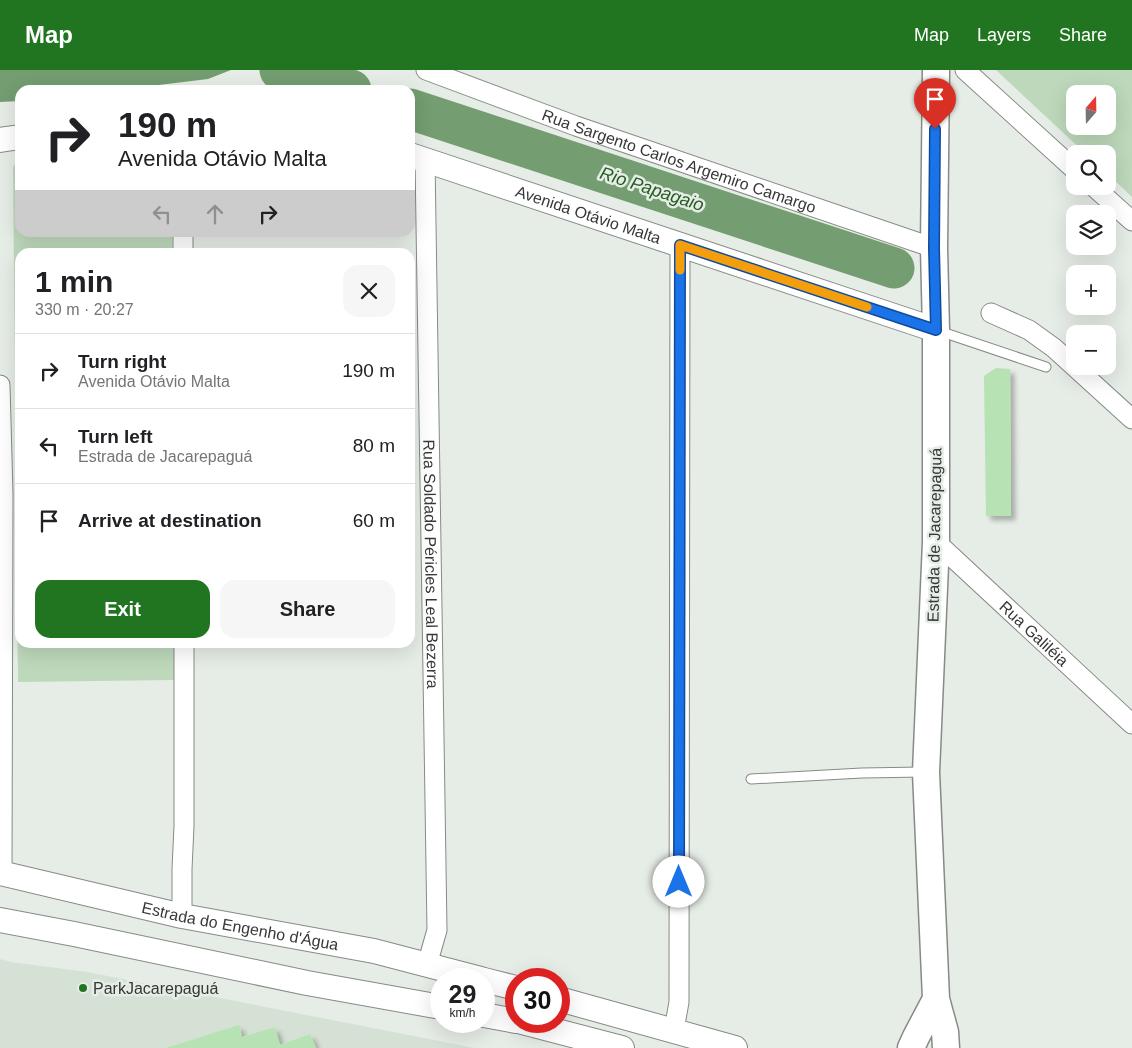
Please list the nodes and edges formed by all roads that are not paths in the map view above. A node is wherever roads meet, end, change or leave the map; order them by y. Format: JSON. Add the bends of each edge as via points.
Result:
{"nodes":[{"id":1,"x":426,"y":70,"type":"edge"},
{"id":2,"x":936,"y":70,"type":"edge"},
{"id":3,"x":965,"y":70,"type":"edge"},
{"id":4,"x":15,"y":138,"type":"edge"},
{"id":5,"x":0,"y":140,"type":"edge"},
{"id":6,"x":418,"y":157,"type":"edge"},
{"id":7,"x":1066,"y":162,"type":"edge"},
{"id":8,"x":1103,"y":195,"type":"edge"},
{"id":9,"x":1132,"y":221,"type":"edge"},
{"id":10,"x":680,"y":245,"type":"junction"},
{"id":11,"x":934,"y":248,"type":"junction"},
{"id":12,"x":990,"y":313,"type":"dead end"},
{"id":13,"x":936,"y":330,"type":"junction"},
{"id":14,"x":1046,"y":367,"type":"dead end"},
{"id":15,"x":0,"y":385,"type":"edge"},
{"id":16,"x":1132,"y":419,"type":"edge"},
{"id":17,"x":1,"y":494,"type":"edge"},
{"id":18,"x":936,"y":542,"type":"junction"},
{"id":19,"x":184,"y":648,"type":"edge"},
{"id":20,"x":1132,"y":724,"type":"edge"},
{"id":21,"x":926,"y":772,"type":"junction"},
{"id":22,"x":751,"y":779,"type":"dead end"},
{"id":23,"x":1,"y":873,"type":"edge"},
{"id":24,"x":182,"y":916,"type":"junction"},
{"id":25,"x":0,"y":920,"type":"edge"},
{"id":26,"x":427,"y":965,"type":"junction"},
{"id":27,"x":439,"y":968,"type":"edge"},
{"id":28,"x":936,"y":999,"type":"junction"},
{"id":29,"x":570,"y":1002,"type":"edge"},
{"id":30,"x":430,"y":1006,"type":"edge"},
{"id":31,"x":674,"y":1030,"type":"junction"},
{"id":32,"x":564,"y":1033,"type":"edge"},
{"id":33,"x":622,"y":1048,"type":"edge"},
{"id":34,"x":735,"y":1048,"type":"edge"},
{"id":35,"x":911,"y":1048,"type":"edge"},
{"id":36,"x":946,"y":1048,"type":"edge"}],
"edges":[{"from":1,"to":11,"type":"street","name":"Rua Sargento Carlos Argemiro Camargo","via":[[586,129]]},
{"from":2,"to":11,"type":"main road","name":"Estrada de Jacarepaguá"},
{"from":3,"to":7,"type":"street"},
{"from":4,"to":5,"type":"street"},
{"from":6,"to":10,"type":"street","name":"Avenida Otávio Malta"},
{"from":6,"to":26,"type":"street","name":"Rua Soldado Péricles Leal Bezerra","via":[[437,930]]},
{"from":8,"to":9,"type":"street"},
{"from":10,"to":13,"type":"street","name":"Avenida Otávio Malta"},
{"from":10,"to":31,"type":"street","via":[[679,1002]]},
{"from":11,"to":13,"type":"main road","name":"Estrada de Jacarepaguá"},
{"from":12,"to":16,"type":"street","via":[[1029,330],[1054,348]]},
{"from":13,"to":14,"type":"lane"},
{"from":13,"to":18,"type":"main road","name":"Estrada de Jacarepaguá"},
{"from":15,"to":17,"type":"street"},
{"from":17,"to":23,"type":"street"},
{"from":18,"to":20,"type":"street","name":"Rua Galiléia"},
{"from":18,"to":21,"type":"main road","name":"Estrada de Jacarepaguá"},
{"from":19,"to":24,"type":"street"},
{"from":21,"to":22,"type":"lane"},
{"from":21,"to":28,"type":"main road","name":"Estrada de Jacarepaguá"},
{"from":23,"to":24,"type":"street","name":"Estrada do Engenho d'Água"},
{"from":24,"to":26,"type":"street","name":"Estrada do Engenho d'Água","via":[[374,951]]},
{"from":25,"to":30,"type":"street"},
{"from":26,"to":27,"type":"street","name":"Estrada do Engenho d'Água"},
{"from":28,"to":35,"type":"main road","name":"Estrada de Jacarepaguá"},
{"from":28,"to":36,"type":"main road","name":"Estrada de Jacarepaguá"},
{"from":29,"to":31,"type":"street"},
{"from":31,"to":34,"type":"street"},
{"from":32,"to":33,"type":"street"}]}
